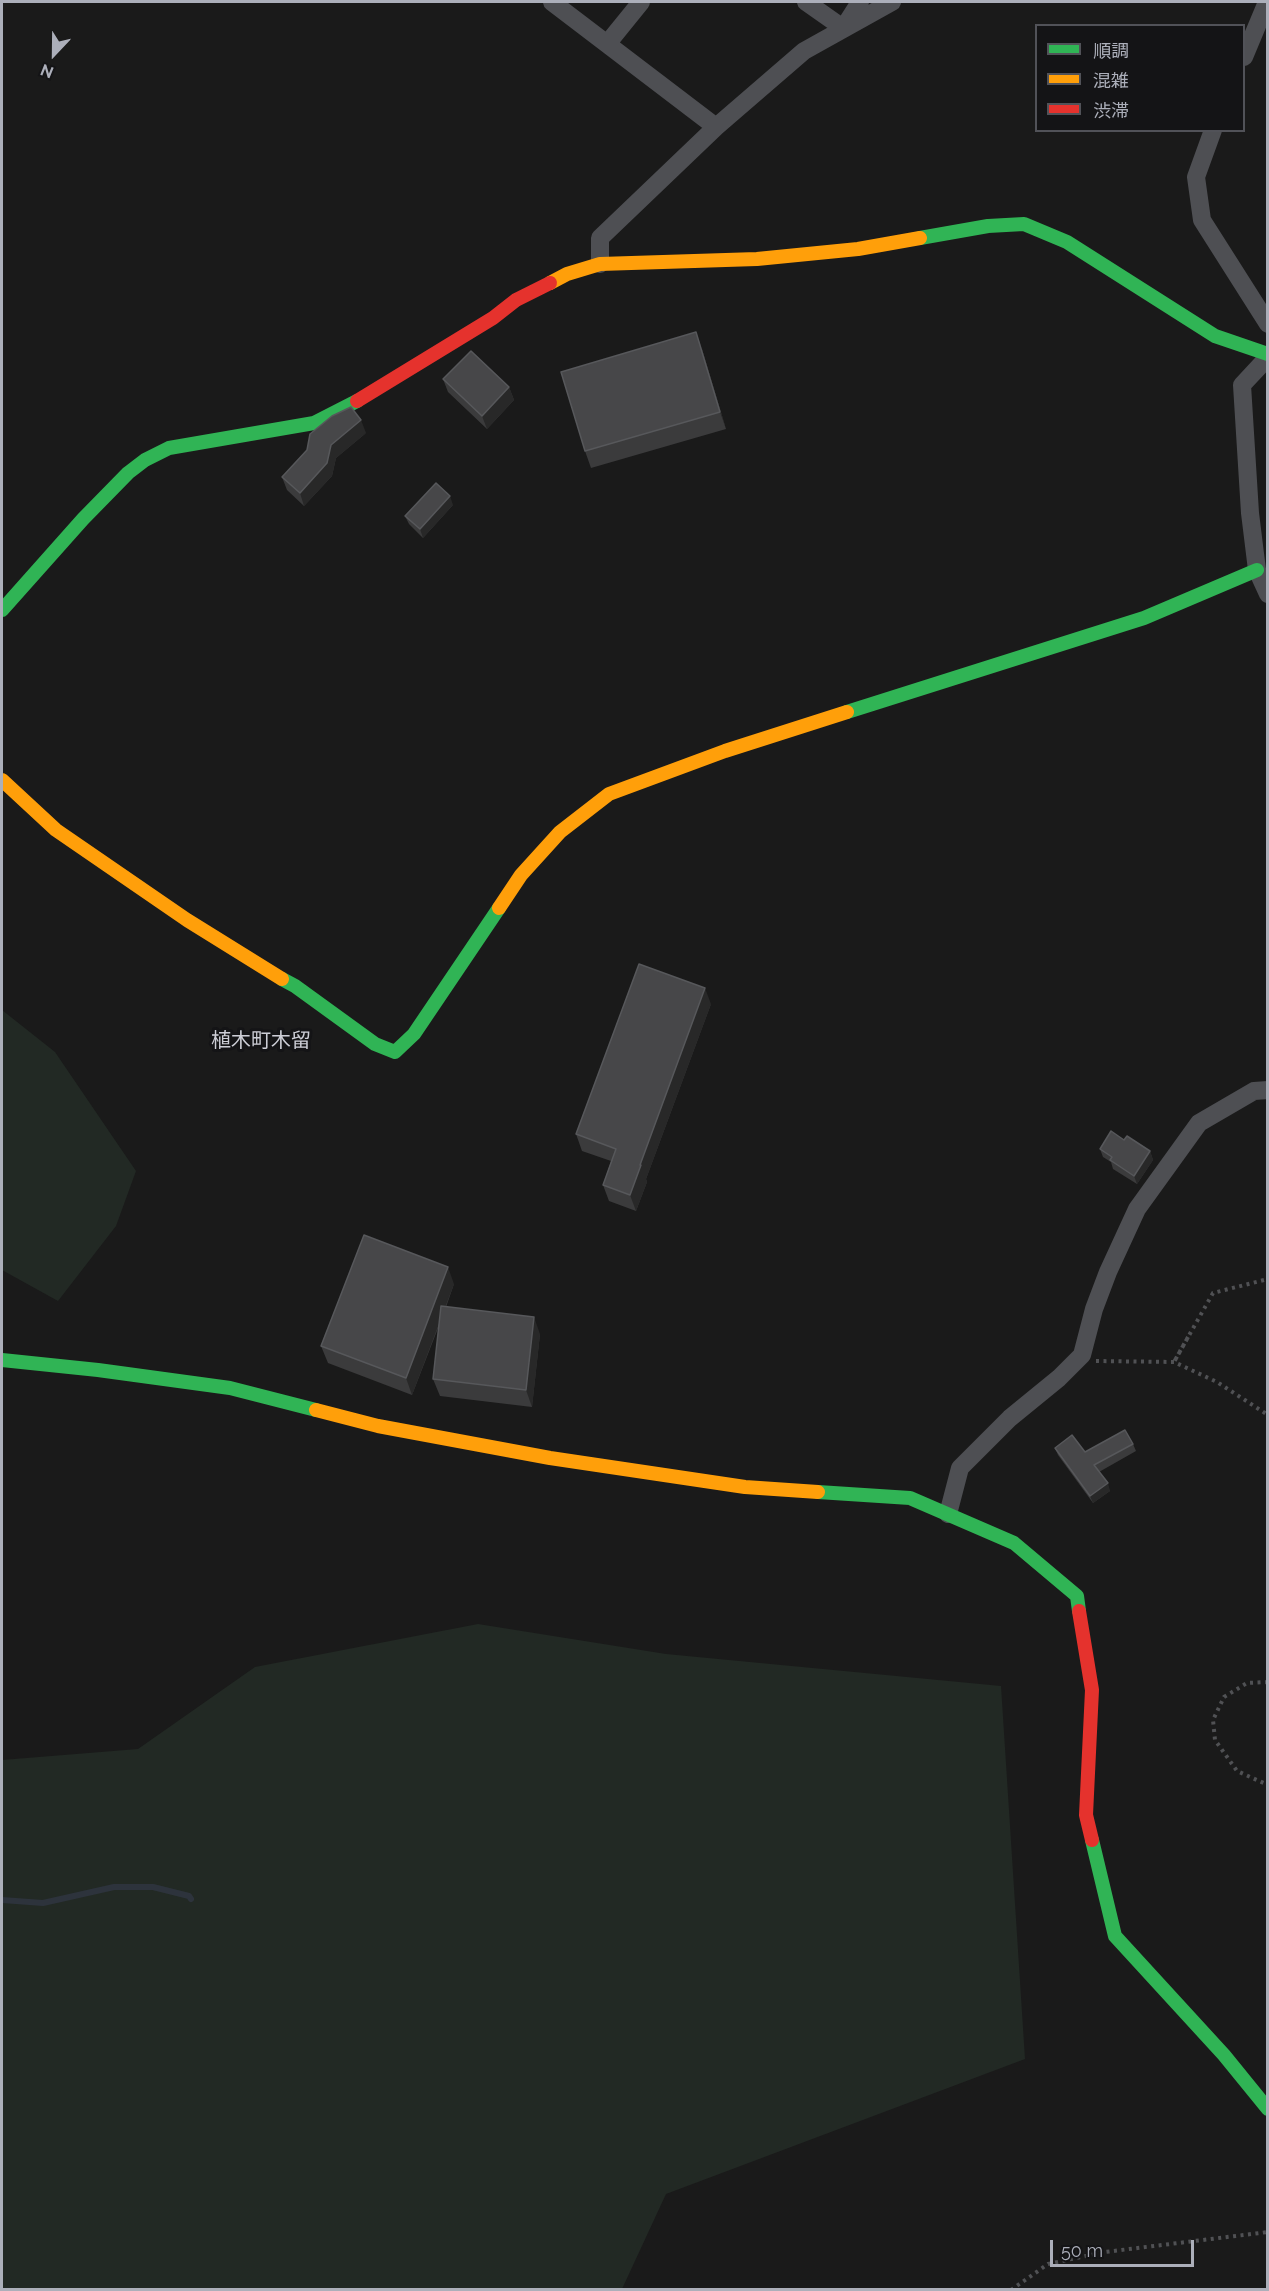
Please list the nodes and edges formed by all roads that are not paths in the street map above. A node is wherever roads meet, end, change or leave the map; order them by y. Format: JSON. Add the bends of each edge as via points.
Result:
{"nodes":[{"id":1,"x":552,"y":2,"type":"edge"},
{"id":2,"x":641,"y":2,"type":"edge"},
{"id":3,"x":806,"y":2,"type":"edge"},
{"id":4,"x":860,"y":2,"type":"edge"},
{"id":5,"x":892,"y":2,"type":"edge"},
{"id":6,"x":1267,"y":2,"type":"edge"},
{"id":7,"x":843,"y":28,"type":"junction"},
{"id":8,"x":607,"y":44,"type":"junction"},
{"id":9,"x":1245,"y":55,"type":"edge"},
{"id":10,"x":716,"y":127,"type":"junction"},
{"id":11,"x":1212,"y":132,"type":"edge"},
{"id":12,"x":600,"y":264,"type":"junction"},
{"id":13,"x":1268,"y":324,"type":"edge"},
{"id":14,"x":1268,"y":356,"type":"edge"},
{"id":15,"x":1257,"y":570,"type":"junction"},
{"id":16,"x":1268,"y":594,"type":"edge"},
{"id":17,"x":2,"y":610,"type":"edge"},
{"id":18,"x":2,"y":780,"type":"edge"},
{"id":19,"x":1268,"y":1090,"type":"edge"},
{"id":20,"x":2,"y":1359,"type":"edge"},
{"id":21,"x":948,"y":1514,"type":"junction"},
{"id":22,"x":1268,"y":2109,"type":"edge"}],
"edges":[{"from":1,"to":8,"type":"street"},
{"from":2,"to":8,"type":"street"},
{"from":3,"to":7,"type":"street"},
{"from":4,"to":7,"type":"street"},
{"from":5,"to":7,"type":"street"},
{"from":6,"to":9,"type":"street"},
{"from":7,"to":10,"type":"street","via":[[804,51]]},
{"from":8,"to":10,"type":"street"},
{"from":10,"to":12,"type":"street","via":[[600,237]]},
{"from":11,"to":13,"type":"street","via":[[1196,177],[1202,220]]},
{"from":12,"to":14,"type":"street","via":[[858,249],[988,225],[1024,224],[1067,242],[1215,336]]},
{"from":12,"to":17,"type":"street","via":[[567,274],[516,300],[357,401],[314,423],[169,448],[145,460],[82,519]]},
{"from":14,"to":15,"type":"street","via":[[1242,385]]},
{"from":15,"to":16,"type":"street"},
{"from":15,"to":18,"type":"street","via":[[1144,618],[725,751],[609,794],[560,832],[521,875],[414,1034],[395,1052],[375,1044],[295,986],[187,920],[66,836]]},
{"from":19,"to":21,"type":"street","via":[[1254,1091],[1198,1123],[1137,1209],[1108,1272],[1082,1354],[960,1468]]},
{"from":20,"to":21,"type":"street","via":[[230,1388],[378,1426],[561,1460],[745,1487],[910,1498]]},
{"from":21,"to":22,"type":"street","via":[[1014,1543],[1077,1596],[1092,1690],[1086,1815],[1115,1936]]}]}
